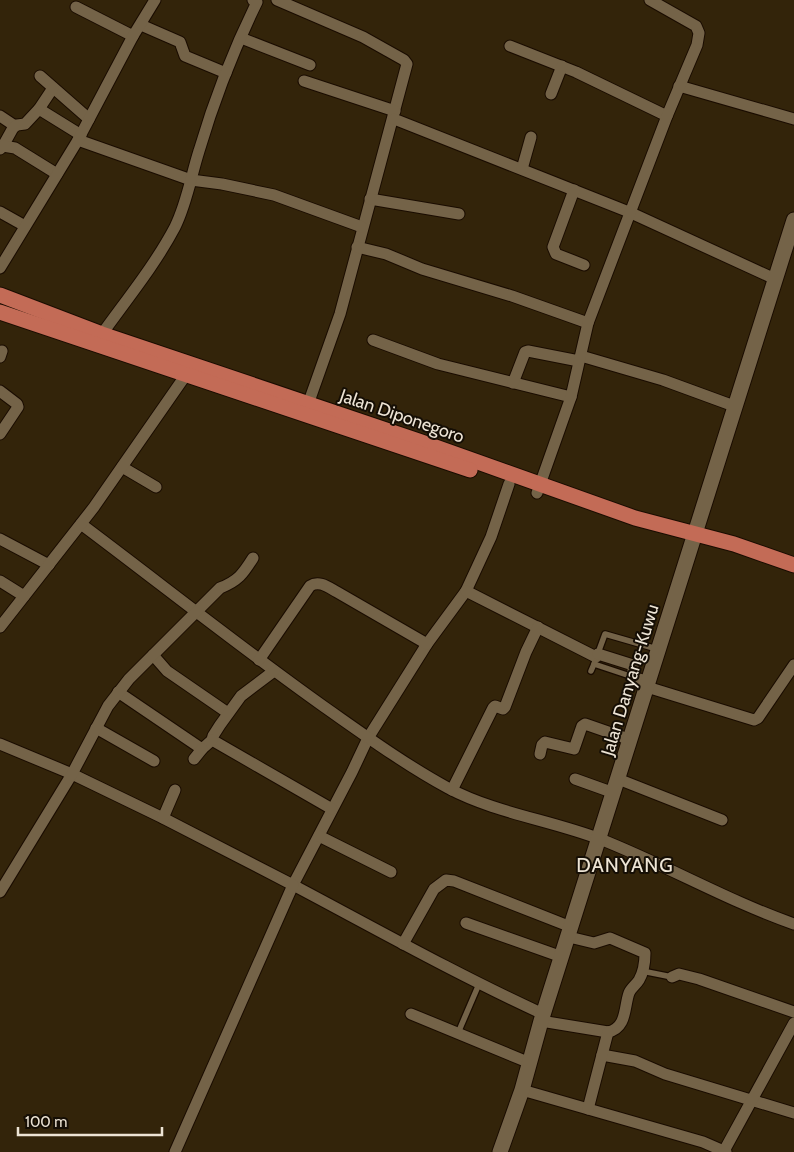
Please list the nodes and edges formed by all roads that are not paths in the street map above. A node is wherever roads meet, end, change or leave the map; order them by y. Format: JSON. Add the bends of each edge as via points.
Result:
{"nodes":[{"id":1,"x":155,"y":0,"type":"edge"},
{"id":2,"x":277,"y":0,"type":"edge"},
{"id":3,"x":650,"y":0,"type":"edge"},
{"id":4,"x":257,"y":1,"type":"edge"},
{"id":5,"x":76,"y":7,"type":"dead end"},
{"id":6,"x":141,"y":25,"type":"junction"},
{"id":7,"x":133,"y":36,"type":"junction"},
{"id":8,"x":241,"y":38,"type":"junction"},
{"id":9,"x":510,"y":46,"type":"dead end"},
{"id":10,"x":310,"y":65,"type":"dead end"},
{"id":11,"x":562,"y":66,"type":"junction"},
{"id":12,"x":226,"y":73,"type":"junction"},
{"id":13,"x":40,"y":76,"type":"dead end"},
{"id":14,"x":304,"y":81,"type":"dead end"},
{"id":15,"x":679,"y":86,"type":"junction"},
{"id":16,"x":53,"y":88,"type":"junction"},
{"id":17,"x":551,"y":94,"type":"dead end"},
{"id":18,"x":39,"y":109,"type":"junction"},
{"id":19,"x":394,"y":115,"type":"junction"},
{"id":20,"x":0,"y":116,"type":"edge"},
{"id":21,"x":667,"y":116,"type":"junction"},
{"id":22,"x":89,"y":119,"type":"junction"},
{"id":23,"x":794,"y":119,"type":"edge"},
{"id":24,"x":14,"y":126,"type":"junction"},
{"id":25,"x":531,"y":137,"type":"dead end"},
{"id":26,"x":79,"y":138,"type":"junction"},
{"id":27,"x":2,"y":147,"type":"edge"},
{"id":28,"x":522,"y":169,"type":"junction"},
{"id":29,"x":57,"y":174,"type":"junction"},
{"id":30,"x":191,"y":180,"type":"junction"},
{"id":31,"x":574,"y":190,"type":"junction"},
{"id":32,"x":370,"y":199,"type":"junction"},
{"id":33,"x":0,"y":212,"type":"edge"},
{"id":34,"x":629,"y":212,"type":"junction"},
{"id":35,"x":459,"y":214,"type":"dead end"},
{"id":36,"x":794,"y":220,"type":"edge"},
{"id":37,"x":25,"y":226,"type":"junction"},
{"id":38,"x":362,"y":227,"type":"junction"},
{"id":39,"x":357,"y":247,"type":"junction"},
{"id":40,"x":789,"y":254,"type":"edge"},
{"id":41,"x":584,"y":265,"type":"dead end"},
{"id":42,"x":0,"y":268,"type":"edge"},
{"id":43,"x":775,"y":279,"type":"junction"},
{"id":44,"x":0,"y":295,"type":"edge"},
{"id":45,"x":0,"y":312,"type":"edge"},
{"id":46,"x":588,"y":323,"type":"junction"},
{"id":47,"x":102,"y":334,"type":"junction"},
{"id":48,"x":373,"y":340,"type":"dead end"},
{"id":49,"x":580,"y":358,"type":"junction"},
{"id":50,"x":190,"y":370,"type":"junction"},
{"id":51,"x":513,"y":383,"type":"junction"},
{"id":52,"x":0,"y":391,"type":"edge"},
{"id":53,"x":571,"y":397,"type":"junction"},
{"id":54,"x":734,"y":406,"type":"junction"},
{"id":55,"x":306,"y":409,"type":"junction"},
{"id":56,"x":0,"y":434,"type":"edge"},
{"id":57,"x":122,"y":467,"type":"junction"},
{"id":58,"x":509,"y":484,"type":"junction"},
{"id":59,"x":156,"y":488,"type":"dead end"},
{"id":60,"x":538,"y":489,"type":"junction"},
{"id":61,"x":81,"y":524,"type":"junction"},
{"id":62,"x":693,"y":537,"type":"junction"},
{"id":63,"x":0,"y":539,"type":"edge"},
{"id":64,"x":254,"y":558,"type":"dead end"},
{"id":65,"x":49,"y":565,"type":"junction"},
{"id":66,"x":794,"y":565,"type":"edge"},
{"id":67,"x":794,"y":574,"type":"edge"},
{"id":68,"x":0,"y":581,"type":"edge"},
{"id":69,"x":466,"y":591,"type":"junction"},
{"id":70,"x":24,"y":596,"type":"junction"},
{"id":71,"x":197,"y":611,"type":"junction"},
{"id":72,"x":0,"y":627,"type":"edge"},
{"id":73,"x":538,"y":627,"type":"junction"},
{"id":74,"x":427,"y":644,"type":"junction"},
{"id":75,"x":659,"y":650,"type":"junction"},
{"id":76,"x":153,"y":655,"type":"junction"},
{"id":77,"x":596,"y":658,"type":"junction"},
{"id":78,"x":260,"y":660,"type":"junction"},
{"id":79,"x":794,"y":665,"type":"edge"},
{"id":80,"x":274,"y":671,"type":"junction"},
{"id":81,"x":591,"y":671,"type":"dead end"},
{"id":82,"x":648,"y":684,"type":"junction"},
{"id":83,"x":118,"y":692,"type":"junction"},
{"id":84,"x":228,"y":713,"type":"junction"},
{"id":85,"x":96,"y":728,"type":"junction"},
{"id":86,"x":368,"y":738,"type":"junction"},
{"id":87,"x":212,"y":740,"type":"junction"},
{"id":88,"x":631,"y":740,"type":"junction"},
{"id":89,"x":0,"y":744,"type":"edge"},
{"id":90,"x":202,"y":749,"type":"junction"},
{"id":91,"x":540,"y":754,"type":"dead end"},
{"id":92,"x":194,"y":759,"type":"dead end"},
{"id":93,"x":154,"y":761,"type":"dead end"},
{"id":94,"x":72,"y":774,"type":"junction"},
{"id":95,"x":575,"y":779,"type":"dead end"},
{"id":96,"x":616,"y":786,"type":"junction"},
{"id":97,"x":175,"y":790,"type":"dead end"},
{"id":98,"x":452,"y":790,"type":"junction"},
{"id":99,"x":332,"y":809,"type":"junction"},
{"id":100,"x":164,"y":818,"type":"junction"},
{"id":101,"x":722,"y":820,"type":"dead end"},
{"id":102,"x":319,"y":836,"type":"junction"},
{"id":103,"x":599,"y":839,"type":"junction"},
{"id":104,"x":391,"y":872,"type":"dead end"},
{"id":105,"x":293,"y":885,"type":"junction"},
{"id":106,"x":0,"y":892,"type":"edge"},
{"id":107,"x":466,"y":923,"type":"dead end"},
{"id":108,"x":794,"y":924,"type":"edge"},
{"id":109,"x":570,"y":932,"type":"junction"},
{"id":110,"x":403,"y":944,"type":"junction"},
{"id":111,"x":562,"y":957,"type":"junction"},
{"id":112,"x":642,"y":971,"type":"junction"},
{"id":113,"x":672,"y":977,"type":"joint"},
{"id":114,"x":479,"y":984,"type":"junction"},
{"id":115,"x":794,"y":1012,"type":"edge"},
{"id":116,"x":410,"y":1014,"type":"dead end"},
{"id":117,"x":542,"y":1017,"type":"junction"},
{"id":118,"x":794,"y":1023,"type":"edge"},
{"id":119,"x":608,"y":1032,"type":"junction"},
{"id":120,"x":458,"y":1033,"type":"junction"},
{"id":121,"x":602,"y":1055,"type":"junction"},
{"id":122,"x":530,"y":1063,"type":"junction"},
{"id":123,"x":522,"y":1090,"type":"junction"},
{"id":124,"x":752,"y":1101,"type":"junction"},
{"id":125,"x":588,"y":1109,"type":"junction"},
{"id":126,"x":794,"y":1113,"type":"edge"},
{"id":127,"x":175,"y":1152,"type":"edge"},
{"id":128,"x":500,"y":1152,"type":"edge"},
{"id":129,"x":725,"y":1152,"type":"edge"}],
"edges":[{"from":1,"to":6,"type":"street"},
{"from":2,"to":19,"type":"street","via":[[363,37],[406,61]]},
{"from":3,"to":15,"type":"street","via":[[690,21],[699,33]]},
{"from":4,"to":8,"type":"street"},
{"from":5,"to":7,"type":"street"},
{"from":6,"to":7,"type":"street"},
{"from":6,"to":12,"type":"street","via":[[180,42],[185,56]]},
{"from":7,"to":22,"type":"street"},
{"from":8,"to":10,"type":"street"},
{"from":8,"to":12,"type":"street"},
{"from":9,"to":11,"type":"street"},
{"from":11,"to":17,"type":"street"},
{"from":11,"to":21,"type":"street"},
{"from":12,"to":30,"type":"street"},
{"from":13,"to":16,"type":"street"},
{"from":14,"to":19,"type":"street"},
{"from":15,"to":21,"type":"street"},
{"from":15,"to":23,"type":"street"},
{"from":16,"to":18,"type":"street"},
{"from":16,"to":22,"type":"street"},
{"from":18,"to":24,"type":"street","via":[[25,124]]},
{"from":18,"to":26,"type":"street"},
{"from":19,"to":28,"type":"street"},
{"from":19,"to":32,"type":"street"},
{"from":20,"to":24,"type":"street"},
{"from":21,"to":34,"type":"street"},
{"from":22,"to":26,"type":"street"},
{"from":24,"to":27,"type":"street"},
{"from":25,"to":28,"type":"street"},
{"from":26,"to":29,"type":"street"},
{"from":26,"to":30,"type":"street"},
{"from":27,"to":29,"type":"street","via":[[15,148]]},
{"from":28,"to":31,"type":"street"},
{"from":29,"to":37,"type":"street"},
{"from":30,"to":38,"type":"street","via":[[274,195]]},
{"from":30,"to":47,"type":"street","via":[[175,226],[164,246]]},
{"from":31,"to":34,"type":"street"},
{"from":31,"to":41,"type":"street","via":[[553,248],[556,254]]},
{"from":32,"to":35,"type":"street"},
{"from":32,"to":38,"type":"street"},
{"from":33,"to":37,"type":"street"},
{"from":34,"to":43,"type":"street"},
{"from":34,"to":46,"type":"street"},
{"from":36,"to":40,"type":"street","name":"Jalan Danyang-Kuwu"},
{"from":37,"to":42,"type":"street"},
{"from":38,"to":39,"type":"street"},
{"from":39,"to":46,"type":"street"},
{"from":39,"to":55,"type":"street","via":[[340,314]]},
{"from":40,"to":43,"type":"street","name":"Jalan Danyang-Kuwu"},
{"from":43,"to":54,"type":"street","name":"Jalan Danyang-Kuwu"},
{"from":44,"to":47,"type":"main road","name":"Jalan Diponegoro"},
{"from":45,"to":50,"type":"main road","name":"Jalan Diponegoro"},
{"from":46,"to":49,"type":"street"},
{"from":47,"to":50,"type":"main road","name":"Jalan Diponegoro"},
{"from":48,"to":51,"type":"street","via":[[438,364]]},
{"from":49,"to":51,"type":"street","via":[[528,350]]},
{"from":49,"to":53,"type":"street"},
{"from":49,"to":54,"type":"street","via":[[663,380]]},
{"from":50,"to":55,"type":"main road","name":"Jalan Diponegoro"},
{"from":50,"to":57,"type":"street"},
{"from":51,"to":53,"type":"street"},
{"from":52,"to":56,"type":"street","via":[[18,407]]},
{"from":53,"to":60,"type":"street"},
{"from":54,"to":62,"type":"street","name":"Jalan Danyang-Kuwu"},
{"from":55,"to":58,"type":"main road","name":"Jalan Diponegoro"},
{"from":55,"to":60,"type":"main road","name":"Jalan Diponegoro","via":[[419,441]]},
{"from":57,"to":59,"type":"street"},
{"from":57,"to":61,"type":"street"},
{"from":58,"to":60,"type":"main road","name":"Jalan Diponegoro"},
{"from":58,"to":69,"type":"street","via":[[491,537]]},
{"from":60,"to":62,"type":"main road","name":"Jalan Diponegoro","via":[[591,512]]},
{"from":61,"to":65,"type":"street"},
{"from":61,"to":71,"type":"street"},
{"from":62,"to":66,"type":"main road","name":"Jalan Diponegoro","via":[[734,544]]},
{"from":62,"to":67,"type":"main road","name":"Jalan Diponegoro"},
{"from":62,"to":75,"type":"street","name":"Jalan Danyang-Kuwu"},
{"from":63,"to":65,"type":"street"},
{"from":64,"to":71,"type":"street","via":[[234,583],[220,588]]},
{"from":65,"to":70,"type":"street"},
{"from":68,"to":70,"type":"street"},
{"from":69,"to":73,"type":"street"},
{"from":69,"to":74,"type":"street"},
{"from":70,"to":72,"type":"street"},
{"from":71,"to":76,"type":"street"},
{"from":71,"to":78,"type":"street"},
{"from":73,"to":77,"type":"street"},
{"from":73,"to":98,"type":"street","via":[[505,707],[493,708]]},
{"from":74,"to":78,"type":"street","via":[[316,583],[310,586]]},
{"from":74,"to":86,"type":"street"},
{"from":75,"to":77,"type":"lane","via":[[605,634]]},
{"from":75,"to":82,"type":"street","name":"Jalan Danyang-Kuwu"},
{"from":76,"to":83,"type":"street"},
{"from":76,"to":84,"type":"street","via":[[167,671]]},
{"from":77,"to":81,"type":"lane"},
{"from":77,"to":82,"type":"street","via":[[633,665],[633,677]]},
{"from":78,"to":80,"type":"street"},
{"from":79,"to":82,"type":"street","via":[[754,720]]},
{"from":80,"to":84,"type":"street","via":[[241,696]]},
{"from":80,"to":86,"type":"street"},
{"from":82,"to":88,"type":"street","name":"Jalan Danyang-Kuwu"},
{"from":83,"to":85,"type":"street"},
{"from":83,"to":90,"type":"street"},
{"from":84,"to":87,"type":"street"},
{"from":85,"to":93,"type":"street"},
{"from":85,"to":94,"type":"street"},
{"from":86,"to":98,"type":"street"},
{"from":86,"to":99,"type":"street"},
{"from":87,"to":90,"type":"street"},
{"from":87,"to":99,"type":"street"},
{"from":88,"to":91,"type":"street","via":[[585,724],[574,749],[545,742]]},
{"from":88,"to":96,"type":"street","name":"Jalan Danyang-Kuwu"},
{"from":89,"to":94,"type":"street"},
{"from":90,"to":92,"type":"street"},
{"from":94,"to":100,"type":"street"},
{"from":94,"to":106,"type":"street"},
{"from":95,"to":96,"type":"street"},
{"from":96,"to":101,"type":"street"},
{"from":96,"to":103,"type":"street","name":"Jalan Danyang-Kuwu"},
{"from":97,"to":100,"type":"street"},
{"from":98,"to":103,"type":"street","via":[[473,800]]},
{"from":99,"to":102,"type":"street"},
{"from":100,"to":105,"type":"street"},
{"from":102,"to":104,"type":"street"},
{"from":102,"to":105,"type":"street"},
{"from":103,"to":108,"type":"street"},
{"from":103,"to":109,"type":"street","name":"Jalan Danyang-Kuwu"},
{"from":105,"to":110,"type":"street"},
{"from":105,"to":127,"type":"street"},
{"from":107,"to":111,"type":"street"},
{"from":109,"to":110,"type":"street","via":[[446,880],[434,890]]},
{"from":109,"to":111,"type":"street","name":"Jalan Danyang-Kuwu"},
{"from":109,"to":112,"type":"street","via":[[594,942],[610,938],[642,951],[645,953]]},
{"from":110,"to":114,"type":"street"},
{"from":111,"to":117,"type":"street","name":"Jalan Danyang-Kuwu"},
{"from":112,"to":113,"type":"lane"},
{"from":112,"to":119,"type":"street","via":[[630,991],[621,1023]]},
{"from":113,"to":115,"type":"street","via":[[679,974],[699,979]]},
{"from":114,"to":117,"type":"street"},
{"from":114,"to":120,"type":"lane"},
{"from":116,"to":120,"type":"street"},
{"from":117,"to":119,"type":"street"},
{"from":117,"to":122,"type":"street","name":"Jalan Danyang-Kuwu"},
{"from":118,"to":124,"type":"street"},
{"from":119,"to":121,"type":"street"},
{"from":120,"to":122,"type":"street"},
{"from":121,"to":124,"type":"street","via":[[635,1061],[665,1074]]},
{"from":121,"to":125,"type":"street"},
{"from":122,"to":123,"type":"street","name":"Jalan Danyang-Kuwu"},
{"from":123,"to":125,"type":"street"},
{"from":123,"to":128,"type":"street","name":"Jalan Danyang-Kuwu"},
{"from":124,"to":126,"type":"street"},
{"from":124,"to":129,"type":"street"},
{"from":125,"to":129,"type":"street","via":[[703,1142]]}]}
